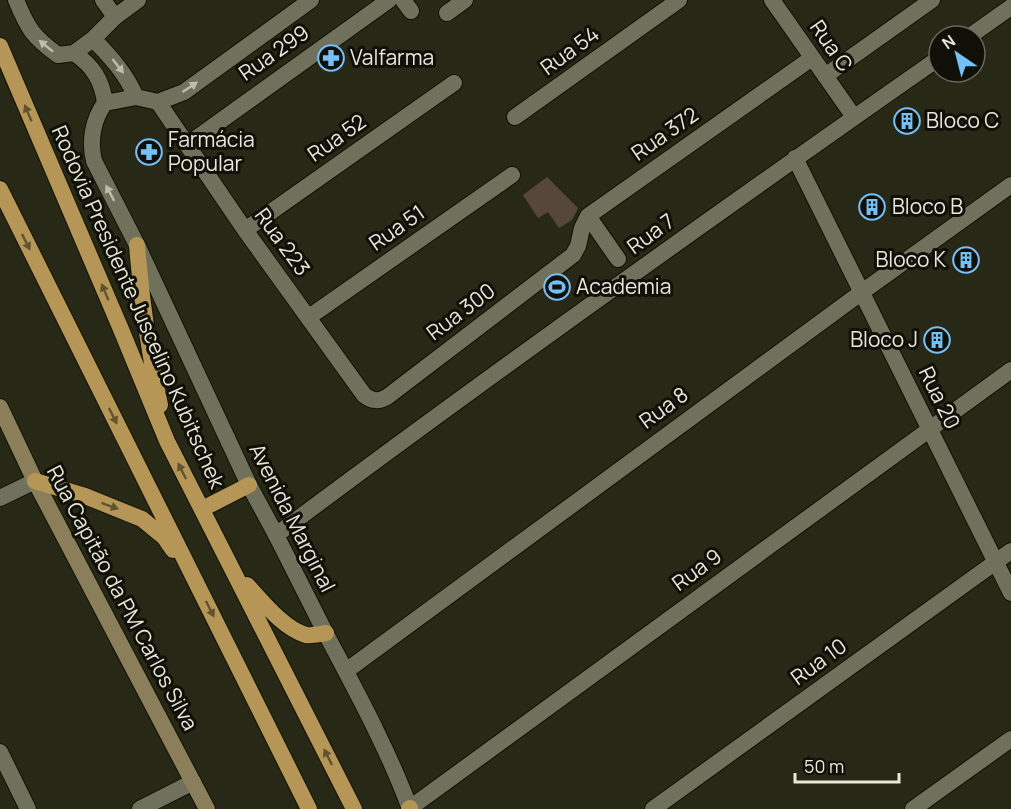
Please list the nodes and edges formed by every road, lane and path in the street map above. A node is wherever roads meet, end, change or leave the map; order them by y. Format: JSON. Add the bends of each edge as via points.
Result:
{"nodes":[{"id":1,"x":16,"y":0,"type":"edge"},
{"id":2,"x":103,"y":0,"type":"edge"},
{"id":3,"x":138,"y":0,"type":"edge"},
{"id":4,"x":311,"y":0,"type":"edge"},
{"id":5,"x":389,"y":0,"type":"edge"},
{"id":6,"x":465,"y":0,"type":"edge"},
{"id":7,"x":679,"y":0,"type":"edge"},
{"id":8,"x":772,"y":0,"type":"edge"},
{"id":9,"x":932,"y":0,"type":"edge"},
{"id":10,"x":1011,"y":7,"type":"edge"},
{"id":11,"x":447,"y":13,"type":"dead end"},
{"id":12,"x":115,"y":17,"type":"junction"},
{"id":13,"x":987,"y":24,"type":"edge"},
{"id":14,"x":93,"y":39,"type":"junction"},
{"id":15,"x":0,"y":46,"type":"edge"},
{"id":16,"x":74,"y":53,"type":"junction"},
{"id":17,"x":812,"y":58,"type":"junction"},
{"id":18,"x":927,"y":66,"type":"edge"},
{"id":19,"x":825,"y":76,"type":"junction"},
{"id":20,"x":454,"y":83,"type":"dead end"},
{"id":21,"x":136,"y":97,"type":"junction"},
{"id":22,"x":158,"y":102,"type":"junction"},
{"id":23,"x":105,"y":103,"type":"junction"},
{"id":24,"x":515,"y":117,"type":"dead end"},
{"id":25,"x":854,"y":117,"type":"junction"},
{"id":26,"x":187,"y":145,"type":"junction"},
{"id":27,"x":795,"y":158,"type":"junction"},
{"id":28,"x":512,"y":175,"type":"dead end"},
{"id":29,"x":1011,"y":185,"type":"edge"},
{"id":30,"x":0,"y":189,"type":"edge"},
{"id":31,"x":588,"y":216,"type":"junction"},
{"id":32,"x":244,"y":230,"type":"junction"},
{"id":33,"x":137,"y":245,"type":"junction"},
{"id":34,"x":618,"y":259,"type":"dead end"},
{"id":35,"x":862,"y":292,"type":"junction"},
{"id":36,"x":309,"y":317,"type":"junction"},
{"id":37,"x":1011,"y":370,"type":"edge"},
{"id":38,"x":375,"y":401,"type":"joint"},
{"id":39,"x":0,"y":407,"type":"edge"},
{"id":40,"x":929,"y":428,"type":"junction"},
{"id":41,"x":167,"y":441,"type":"junction"},
{"id":42,"x":35,"y":480,"type":"junction"},
{"id":43,"x":249,"y":484,"type":"junction"},
{"id":44,"x":0,"y":498,"type":"edge"},
{"id":45,"x":202,"y":509,"type":"junction"},
{"id":46,"x":276,"y":535,"type":"junction"},
{"id":47,"x":1011,"y":551,"type":"edge"},
{"id":48,"x":996,"y":562,"type":"junction"},
{"id":49,"x":230,"y":565,"type":"junction"},
{"id":50,"x":194,"y":577,"type":"junction"},
{"id":51,"x":1011,"y":593,"type":"edge"},
{"id":52,"x":326,"y":633,"type":"junction"},
{"id":53,"x":346,"y":670,"type":"junction"},
{"id":54,"x":1011,"y":739,"type":"edge"},
{"id":55,"x":0,"y":753,"type":"edge"},
{"id":56,"x":193,"y":782,"type":"junction"},
{"id":57,"x":28,"y":809,"type":"edge"},
{"id":58,"x":140,"y":809,"type":"edge"},
{"id":59,"x":207,"y":809,"type":"edge"},
{"id":60,"x":309,"y":809,"type":"edge"},
{"id":61,"x":354,"y":809,"type":"edge"},
{"id":62,"x":410,"y":809,"type":"edge"},
{"id":63,"x":653,"y":809,"type":"edge"},
{"id":64,"x":913,"y":809,"type":"edge"}],
"edges":[{"from":16,"to":1,"type":"street","one_way":true,"via":[[58,55],[41,43],[31,32]]},
{"from":2,"to":12,"type":"street"},
{"from":3,"to":12,"type":"street"},
{"from":22,"to":4,"type":"street","one_way":true,"via":[[184,92]]},
{"from":5,"to":26,"type":"street","name":"Rua 299"},
{"from":6,"to":11,"type":"street"},
{"from":7,"to":24,"type":"street","name":"Rua 54"},
{"from":8,"to":17,"type":"street","name":"Rua C"},
{"from":9,"to":19,"type":"street"},
{"from":10,"to":13,"type":"street"},
{"from":12,"to":14,"type":"street"},
{"from":14,"to":16,"type":"street"},
{"from":14,"to":21,"type":"street","one_way":true,"via":[[123,72]]},
{"from":41,"to":15,"type":"highway","name":"Rodovia Presidente Juscelino Kubitschek","one_way":true},
{"from":16,"to":23,"type":"street","via":[[95,73],[104,89]]},
{"from":17,"to":19,"type":"street","name":"Rua C"},
{"from":17,"to":31,"type":"street","name":"Rua 372"},
{"from":18,"to":25,"type":"street","name":"Rua 7"},
{"from":19,"to":25,"type":"street","name":"Rua C"},
{"from":20,"to":32,"type":"street","name":"Rua 52"},
{"from":21,"to":22,"type":"street"},
{"from":21,"to":23,"type":"street"},
{"from":22,"to":26,"type":"street","name":"Rua 223"},
{"from":33,"to":23,"type":"street","name":"Avenida Marginal","one_way":true,"via":[[91,150],[95,121]]},
{"from":25,"to":27,"type":"street","name":"Rua 7"},
{"from":26,"to":32,"type":"street","name":"Rua 223"},
{"from":27,"to":35,"type":"street","name":"Rua 20"},
{"from":27,"to":46,"type":"street","name":"Rua 7"},
{"from":28,"to":36,"type":"street","name":"Rua 51"},
{"from":29,"to":35,"type":"street","name":"Rua 8"},
{"from":30,"to":50,"type":"highway","one_way":true},
{"from":31,"to":34,"type":"street"},
{"from":31,"to":38,"type":"street","name":"Rua 300","via":[[573,255],[387,397]]},
{"from":32,"to":36,"type":"street","name":"Rua 223"},
{"from":33,"to":41,"type":"highway","via":[[151,359]]},
{"from":33,"to":43,"type":"street","name":"Avenida Marginal"},
{"from":35,"to":40,"type":"street","name":"Rua 20"},
{"from":35,"to":53,"type":"street","name":"Rua 8"},
{"from":36,"to":38,"type":"street","name":"Rua 223","via":[[364,395]]},
{"from":37,"to":40,"type":"street","name":"Rua 9"},
{"from":39,"to":42,"type":"main road","name":"Rua Capitão da PM Carlos Silva"},
{"from":40,"to":48,"type":"street","name":"Rua 20"},
{"from":40,"to":62,"type":"street","name":"Rua 9"},
{"from":45,"to":41,"type":"highway","name":"Rodovia Presidente Juscelino Kubitschek","one_way":true},
{"from":42,"to":44,"type":"street"},
{"from":42,"to":50,"type":"highway","one_way":true,"via":[[142,519],[164,537]]},
{"from":42,"to":56,"type":"main road","name":"Rua Capitão da PM Carlos Silva"},
{"from":43,"to":45,"type":"highway"},
{"from":43,"to":46,"type":"street","name":"Avenida Marginal"},
{"from":45,"to":49,"type":"highway","name":"Rodovia Presidente Juscelino Kubitschek"},
{"from":46,"to":52,"type":"street","name":"Avenida Marginal"},
{"from":47,"to":48,"type":"street","name":"Rua 10"},
{"from":48,"to":51,"type":"street","name":"Rua 20"},
{"from":48,"to":63,"type":"street","name":"Rua 10"},
{"from":49,"to":52,"type":"highway","via":[[270,610],[293,629],[308,635]]},
{"from":61,"to":49,"type":"highway","name":"Rodovia Presidente Juscelino Kubitschek","one_way":true},
{"from":50,"to":60,"type":"highway","one_way":true},
{"from":52,"to":53,"type":"street","name":"Avenida Marginal"},
{"from":53,"to":62,"type":"street","name":"Avenida Marginal"},
{"from":54,"to":64,"type":"street"},
{"from":55,"to":57,"type":"street"},
{"from":56,"to":58,"type":"street"},
{"from":56,"to":59,"type":"main road","name":"Rua Capitão da PM Carlos Silva"}]}
